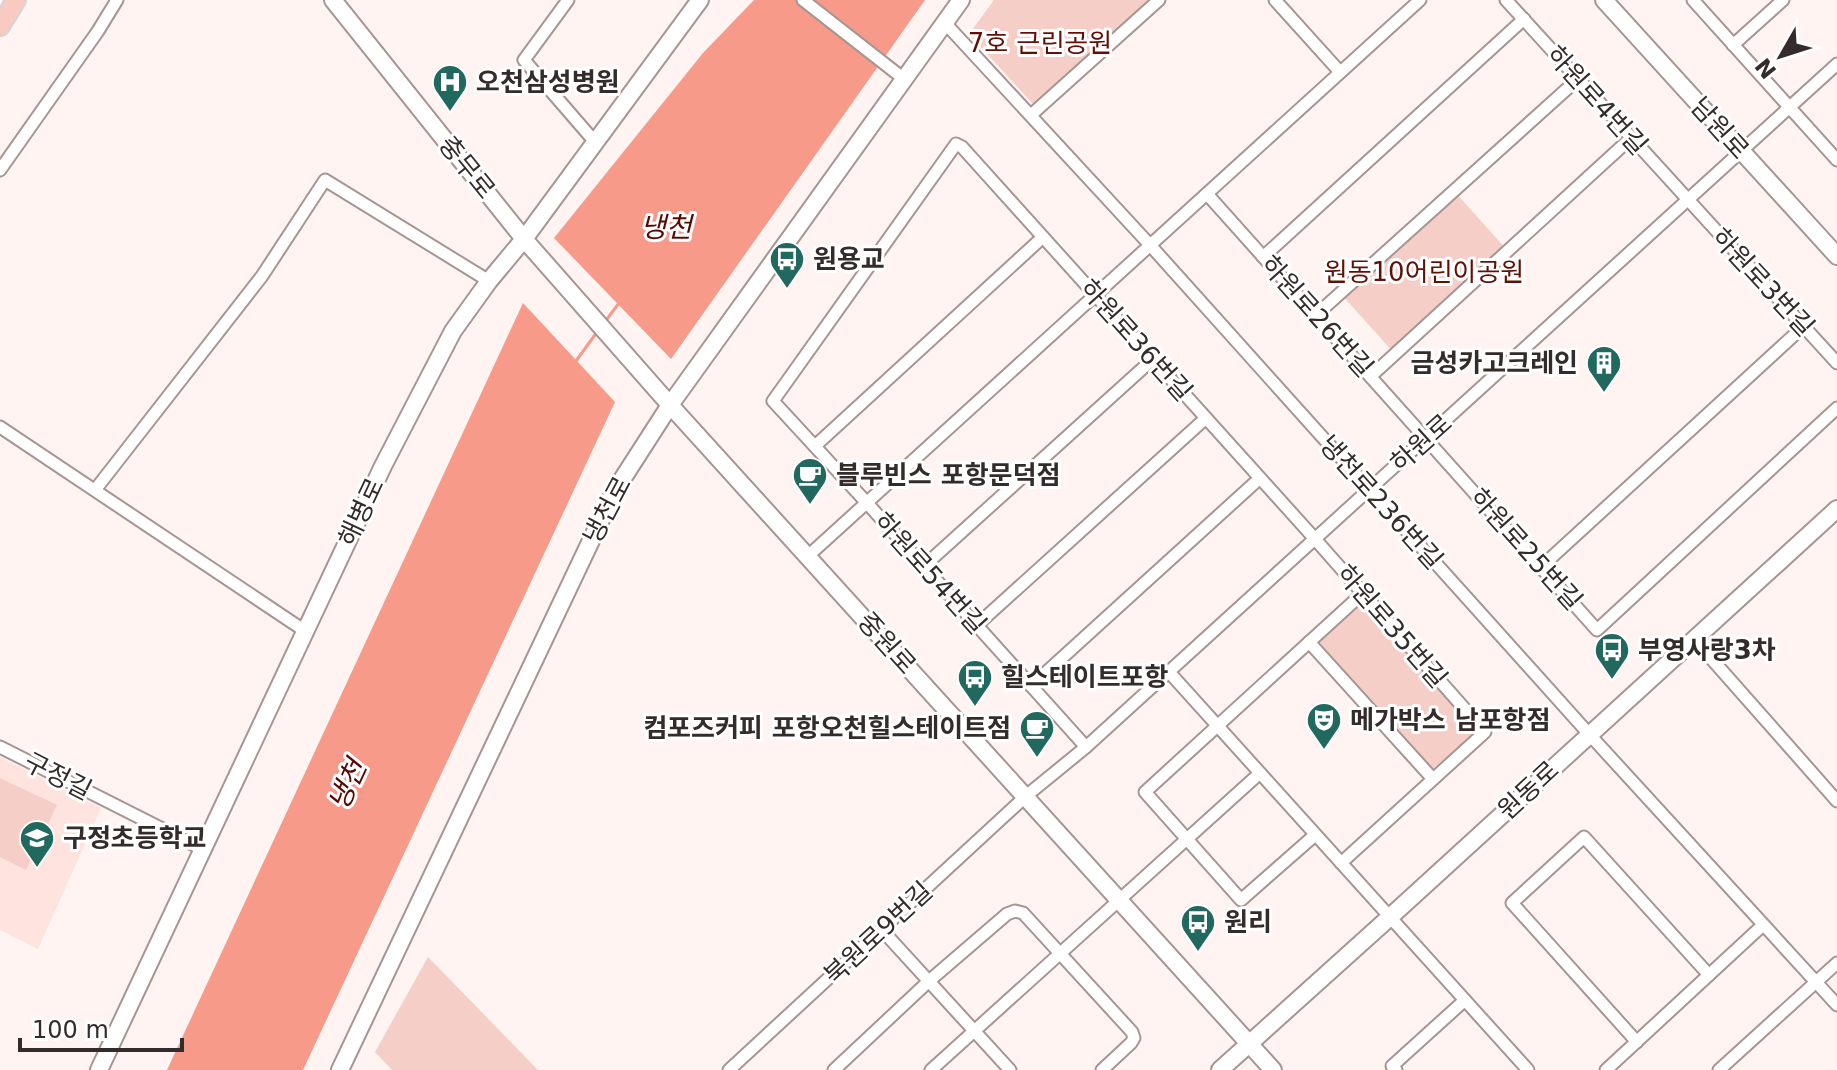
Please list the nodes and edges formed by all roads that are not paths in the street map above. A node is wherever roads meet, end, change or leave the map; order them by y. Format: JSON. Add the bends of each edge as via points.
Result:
{"nodes":[{"id":1,"x":16,"y":0,"type":"edge"},
{"id":2,"x":117,"y":0,"type":"edge"},
{"id":3,"x":333,"y":0,"type":"edge"},
{"id":4,"x":568,"y":0,"type":"edge"},
{"id":5,"x":700,"y":0,"type":"edge"},
{"id":6,"x":803,"y":0,"type":"edge"},
{"id":7,"x":961,"y":0,"type":"edge"},
{"id":8,"x":1159,"y":0,"type":"edge"},
{"id":9,"x":1275,"y":0,"type":"edge"},
{"id":10,"x":1295,"y":0,"type":"edge"},
{"id":11,"x":1420,"y":0,"type":"edge"},
{"id":12,"x":1506,"y":0,"type":"edge"},
{"id":13,"x":1604,"y":0,"type":"edge"},
{"id":14,"x":1693,"y":0,"type":"edge"},
{"id":15,"x":1783,"y":0,"type":"edge"},
{"id":16,"x":1284,"y":10,"type":"junction"},
{"id":17,"x":1524,"y":19,"type":"junction"},
{"id":18,"x":945,"y":23,"type":"junction"},
{"id":19,"x":0,"y":26,"type":"edge"},
{"id":20,"x":1733,"y":45,"type":"junction"},
{"id":21,"x":1837,"y":64,"type":"edge"},
{"id":22,"x":1340,"y":72,"type":"junction"},
{"id":23,"x":904,"y":79,"type":"junction"},
{"id":24,"x":1578,"y":79,"type":"junction"},
{"id":25,"x":1790,"y":107,"type":"junction"},
{"id":26,"x":1031,"y":115,"type":"junction"},
{"id":27,"x":1631,"y":138,"type":"junction"},
{"id":28,"x":595,"y":142,"type":"junction"},
{"id":29,"x":1742,"y":152,"type":"junction"},
{"id":30,"x":1837,"y":160,"type":"edge"},
{"id":31,"x":0,"y":170,"type":"edge"},
{"id":32,"x":1207,"y":194,"type":"junction"},
{"id":33,"x":1688,"y":200,"type":"junction"},
{"id":34,"x":1043,"y":237,"type":"junction"},
{"id":35,"x":524,"y":239,"type":"junction"},
{"id":36,"x":1150,"y":245,"type":"junction"},
{"id":37,"x":1837,"y":256,"type":"edge"},
{"id":38,"x":1263,"y":257,"type":"junction"},
{"id":39,"x":489,"y":281,"type":"junction"},
{"id":40,"x":1096,"y":295,"type":"junction"},
{"id":41,"x":1316,"y":315,"type":"junction"},
{"id":42,"x":1804,"y":326,"type":"junction"},
{"id":43,"x":1153,"y":359,"type":"junction"},
{"id":44,"x":1837,"y":363,"type":"edge"},
{"id":45,"x":1371,"y":376,"type":"junction"},
{"id":46,"x":655,"y":387,"type":"joint"},
{"id":47,"x":773,"y":401,"type":"joint"},
{"id":48,"x":670,"y":405,"type":"junction"},
{"id":49,"x":1837,"y":408,"type":"edge"},
{"id":50,"x":1206,"y":418,"type":"junction"},
{"id":51,"x":0,"y":427,"type":"edge"},
{"id":52,"x":1427,"y":438,"type":"junction"},
{"id":53,"x":815,"y":446,"type":"junction"},
{"id":54,"x":1260,"y":478,"type":"junction"},
{"id":55,"x":95,"y":490,"type":"junction"},
{"id":56,"x":1370,"y":490,"type":"junction"},
{"id":57,"x":867,"y":503,"type":"junction"},
{"id":58,"x":1837,"y":509,"type":"edge"},
{"id":59,"x":1315,"y":539,"type":"junction"},
{"id":60,"x":808,"y":556,"type":"junction"},
{"id":61,"x":924,"y":566,"type":"junction"},
{"id":62,"x":1541,"y":567,"type":"junction"},
{"id":63,"x":1363,"y":593,"type":"junction"},
{"id":64,"x":977,"y":625,"type":"junction"},
{"id":65,"x":305,"y":631,"type":"junction"},
{"id":66,"x":1694,"y":639,"type":"junction"},
{"id":67,"x":1309,"y":642,"type":"junction"},
{"id":68,"x":1169,"y":672,"type":"junction"},
{"id":69,"x":1031,"y":686,"type":"junction"},
{"id":70,"x":1217,"y":726,"type":"junction"},
{"id":71,"x":1589,"y":734,"type":"junction"},
{"id":72,"x":0,"y":747,"type":"edge"},
{"id":73,"x":1086,"y":747,"type":"junction"},
{"id":74,"x":1260,"y":773,"type":"junction"},
{"id":75,"x":1433,"y":779,"type":"junction"},
{"id":76,"x":1026,"y":796,"type":"junction"},
{"id":77,"x":1837,"y":801,"type":"edge"},
{"id":78,"x":1315,"y":835,"type":"junction"},
{"id":79,"x":1187,"y":839,"type":"junction"},
{"id":80,"x":202,"y":849,"type":"junction"},
{"id":81,"x":1341,"y":863,"type":"junction"},
{"id":82,"x":1119,"y":899,"type":"junction"},
{"id":83,"x":1390,"y":917,"type":"junction"},
{"id":84,"x":1763,"y":925,"type":"junction"},
{"id":85,"x":882,"y":930,"type":"junction"},
{"id":86,"x":1060,"y":953,"type":"junction"},
{"id":87,"x":1837,"y":963,"type":"edge"},
{"id":88,"x":1709,"y":975,"type":"junction"},
{"id":89,"x":929,"y":981,"type":"junction"},
{"id":90,"x":1816,"y":982,"type":"junction"},
{"id":91,"x":1465,"y":1000,"type":"junction"},
{"id":92,"x":1837,"y":1005,"type":"edge"},
{"id":93,"x":974,"y":1031,"type":"junction"},
{"id":94,"x":1637,"y":1042,"type":"junction"},
{"id":95,"x":1249,"y":1044,"type":"junction"},
{"id":96,"x":1524,"y":1065,"type":"edge"},
{"id":97,"x":99,"y":1070,"type":"edge"},
{"id":98,"x":340,"y":1070,"type":"edge"},
{"id":99,"x":729,"y":1070,"type":"edge"},
{"id":100,"x":834,"y":1070,"type":"edge"},
{"id":101,"x":931,"y":1070,"type":"edge"},
{"id":102,"x":1010,"y":1070,"type":"edge"},
{"id":103,"x":1102,"y":1070,"type":"edge"},
{"id":104,"x":1220,"y":1070,"type":"edge"},
{"id":105,"x":1273,"y":1070,"type":"edge"},
{"id":106,"x":1396,"y":1070,"type":"edge"},
{"id":107,"x":1509,"y":1070,"type":"edge"},
{"id":108,"x":1606,"y":1070,"type":"edge"},
{"id":109,"x":1719,"y":1070,"type":"edge"}],
"edges":[{"from":1,"to":19,"type":"main road"},
{"from":2,"to":31,"type":"street"},
{"from":3,"to":35,"type":"street","name":"충무로"},
{"from":4,"to":28,"type":"street","via":[[524,60]]},
{"from":5,"to":28,"type":"street","name":"해병로"},
{"from":6,"to":23,"type":"street"},
{"from":7,"to":18,"type":"street","name":"냉천로"},
{"from":8,"to":26,"type":"street"},
{"from":9,"to":16,"type":"street"},
{"from":10,"to":16,"type":"street"},
{"from":11,"to":22,"type":"street"},
{"from":12,"to":17,"type":"street","name":"하원로4번길"},
{"from":13,"to":29,"type":"street","name":"남원로"},
{"from":14,"to":20,"type":"street"},
{"from":15,"to":20,"type":"street"},
{"from":16,"to":22,"type":"street"},
{"from":17,"to":24,"type":"street","name":"하원로4번길"},
{"from":17,"to":38,"type":"street"},
{"from":18,"to":23,"type":"street","name":"냉천로"},
{"from":18,"to":26,"type":"street","name":"냉천로236번길"},
{"from":20,"to":25,"type":"street"},
{"from":21,"to":25,"type":"street","name":"하원로"},
{"from":22,"to":32,"type":"street"},
{"from":23,"to":48,"type":"street","name":"냉천로"},
{"from":24,"to":27,"type":"street","name":"하원로4번길"},
{"from":24,"to":41,"type":"street"},
{"from":25,"to":29,"type":"street","name":"하원로"},
{"from":25,"to":30,"type":"street"},
{"from":26,"to":36,"type":"street","name":"냉천로236번길"},
{"from":27,"to":33,"type":"street","name":"하원로4번길"},
{"from":27,"to":45,"type":"street"},
{"from":28,"to":35,"type":"street","name":"해병로"},
{"from":29,"to":33,"type":"street","name":"하원로"},
{"from":29,"to":37,"type":"street","name":"남원로"},
{"from":32,"to":36,"type":"street"},
{"from":32,"to":38,"type":"street","name":"하원로26번길"},
{"from":33,"to":42,"type":"street","name":"하원로3번길"},
{"from":33,"to":52,"type":"street","name":"하원로"},
{"from":34,"to":40,"type":"street","name":"하원로36번길"},
{"from":34,"to":47,"type":"street","name":"하원로36번길","via":[[956,144]]},
{"from":34,"to":53,"type":"street"},
{"from":35,"to":39,"type":"street","name":"해병로"},
{"from":35,"to":46,"type":"street","name":"충무로"},
{"from":36,"to":40,"type":"street"},
{"from":36,"to":56,"type":"street","name":"냉천로236번길"},
{"from":38,"to":41,"type":"street","name":"하원로26번길"},
{"from":39,"to":55,"type":"street","via":[[325,180],[262,276]]},
{"from":39,"to":65,"type":"street","name":"해병로","via":[[453,331]]},
{"from":40,"to":43,"type":"street","name":"하원로36번길"},
{"from":40,"to":57,"type":"street"},
{"from":41,"to":45,"type":"street","name":"하원로26번길"},
{"from":42,"to":44,"type":"street","name":"하원로3번길"},
{"from":42,"to":62,"type":"street"},
{"from":43,"to":50,"type":"street","name":"하원로36번길"},
{"from":43,"to":61,"type":"street"},
{"from":45,"to":52,"type":"street","name":"하원로26번길"},
{"from":46,"to":48,"type":"street","name":"중원로"},
{"from":47,"to":53,"type":"street","name":"하원로54번길"},
{"from":48,"to":60,"type":"street","name":"중원로"},
{"from":48,"to":98,"type":"street","name":"냉천로","via":[[599,522]]},
{"from":49,"to":62,"type":"street","name":"하원로25번길","via":[[1597,630]]},
{"from":50,"to":54,"type":"street","name":"하원로36번길"},
{"from":50,"to":64,"type":"street"},
{"from":51,"to":55,"type":"street"},
{"from":52,"to":56,"type":"street","name":"하원로"},
{"from":52,"to":62,"type":"street","name":"하원로25번길"},
{"from":53,"to":57,"type":"street","name":"하원로54번길"},
{"from":54,"to":59,"type":"street","name":"하원로36번길"},
{"from":54,"to":69,"type":"street"},
{"from":55,"to":65,"type":"street"},
{"from":56,"to":59,"type":"street","name":"하원로"},
{"from":56,"to":71,"type":"street","name":"냉천로236번길"},
{"from":57,"to":60,"type":"street"},
{"from":57,"to":61,"type":"street","name":"하원로54번길"},
{"from":58,"to":66,"type":"street","name":"원동로"},
{"from":59,"to":63,"type":"street","name":"하원로35번길"},
{"from":59,"to":68,"type":"street","name":"하원로"},
{"from":60,"to":76,"type":"street","name":"중원로"},
{"from":61,"to":64,"type":"street","name":"하원로54번길"},
{"from":63,"to":67,"type":"street"},
{"from":63,"to":75,"type":"street","name":"하원로35번길","via":[[1485,732]]},
{"from":64,"to":69,"type":"street","name":"하원로54번길"},
{"from":65,"to":80,"type":"street","name":"해병로"},
{"from":66,"to":71,"type":"street","name":"원동로"},
{"from":66,"to":77,"type":"street"},
{"from":67,"to":70,"type":"street"},
{"from":67,"to":75,"type":"street"},
{"from":68,"to":70,"type":"street"},
{"from":68,"to":73,"type":"street","name":"하원로"},
{"from":69,"to":73,"type":"street","name":"하원로54번길"},
{"from":70,"to":74,"type":"street"},
{"from":70,"to":79,"type":"street","via":[[1145,792]]},
{"from":71,"to":83,"type":"street","name":"원동로"},
{"from":71,"to":84,"type":"street","name":"냉천로236번길"},
{"from":72,"to":80,"type":"street","name":"구정길"},
{"from":73,"to":76,"type":"street","name":"하원로"},
{"from":74,"to":78,"type":"street"},
{"from":74,"to":79,"type":"street"},
{"from":75,"to":81,"type":"street"},
{"from":76,"to":82,"type":"street","name":"중원로"},
{"from":76,"to":85,"type":"street","name":"북원로9번길"},
{"from":78,"to":79,"type":"street","via":[[1241,900]]},
{"from":78,"to":81,"type":"street"},
{"from":79,"to":82,"type":"street"},
{"from":80,"to":97,"type":"street","name":"해병로"},
{"from":81,"to":83,"type":"street"},
{"from":82,"to":86,"type":"street"},
{"from":82,"to":95,"type":"street","name":"중원로"},
{"from":83,"to":91,"type":"street"},
{"from":83,"to":95,"type":"street","name":"원동로"},
{"from":84,"to":88,"type":"street"},
{"from":84,"to":90,"type":"street","name":"냉천로236번길"},
{"from":85,"to":89,"type":"street"},
{"from":85,"to":99,"type":"street","name":"북원로9번길"},
{"from":86,"to":89,"type":"street","via":[[1015,911]]},
{"from":86,"to":93,"type":"street"},
{"from":86,"to":103,"type":"street","via":[[1132,1032],[1131,1043]]},
{"from":87,"to":90,"type":"street"},
{"from":88,"to":94,"type":"street"},
{"from":88,"to":94,"type":"street","via":[[1584,837],[1512,903]]},
{"from":89,"to":93,"type":"street"},
{"from":89,"to":100,"type":"street"},
{"from":90,"to":92,"type":"street","name":"냉천로236번길"},
{"from":90,"to":109,"type":"street"},
{"from":91,"to":96,"type":"street"},
{"from":91,"to":106,"type":"street","via":[[1392,1066]]},
{"from":93,"to":101,"type":"street"},
{"from":93,"to":102,"type":"street"},
{"from":94,"to":108,"type":"street"},
{"from":95,"to":104,"type":"street","name":"원동로"},
{"from":95,"to":105,"type":"street","name":"중원로"},
{"from":96,"to":107,"type":"street"}]}
